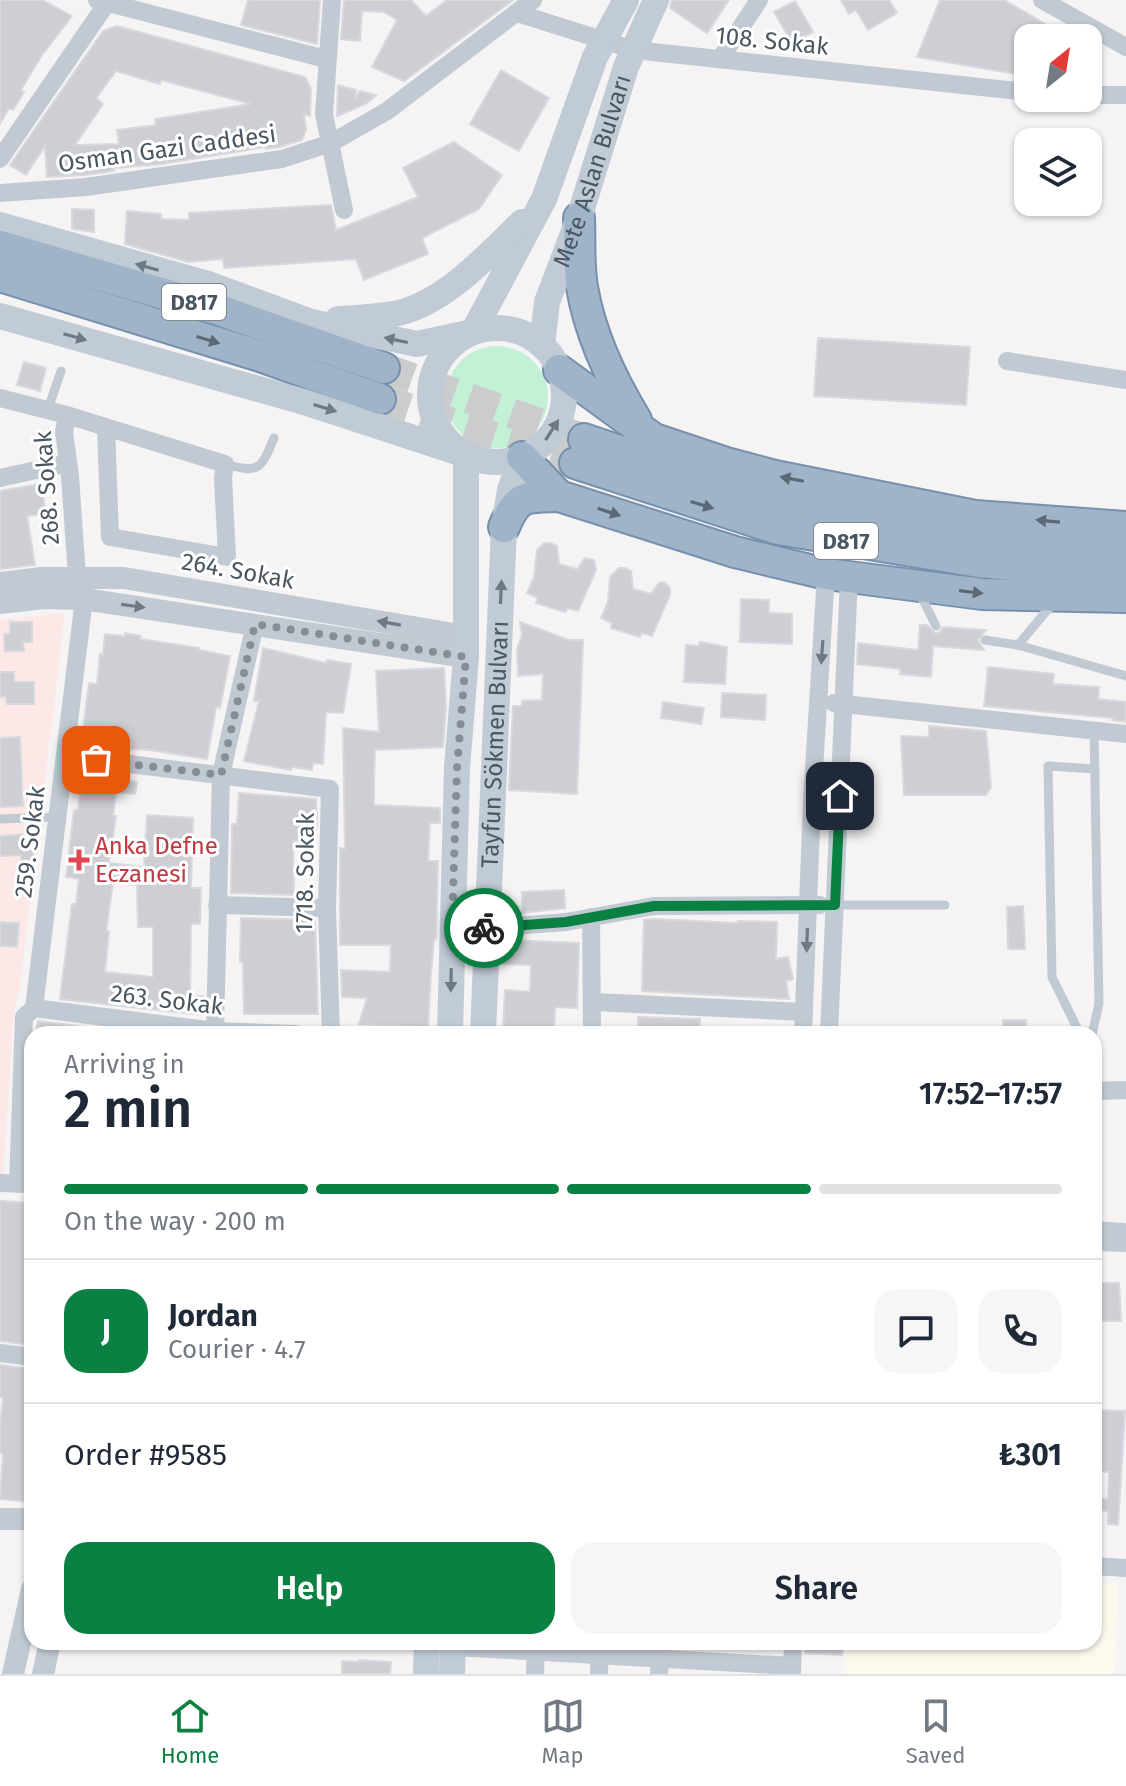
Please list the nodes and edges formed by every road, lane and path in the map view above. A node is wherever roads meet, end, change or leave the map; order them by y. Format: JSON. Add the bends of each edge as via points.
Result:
{"nodes":[{"id":1,"x":332,"y":0,"type":"edge"},
{"id":2,"x":533,"y":0,"type":"edge"},
{"id":3,"x":626,"y":0,"type":"edge"},
{"id":4,"x":656,"y":0,"type":"edge"},
{"id":5,"x":759,"y":0,"type":"edge"},
{"id":6,"x":1042,"y":0,"type":"edge"},
{"id":7,"x":105,"y":1,"type":"edge"},
{"id":8,"x":517,"y":13,"type":"junction"},
{"id":9,"x":603,"y":41,"type":"junction"},
{"id":10,"x":1126,"y":47,"type":"edge"},
{"id":11,"x":634,"y":50,"type":"junction"},
{"id":12,"x":326,"y":59,"type":"junction"},
{"id":13,"x":720,"y":59,"type":"junction"},
{"id":14,"x":1014,"y":90,"type":"edge"},
{"id":15,"x":1102,"y":95,"type":"edge"},
{"id":16,"x":1126,"y":95,"type":"edge"},
{"id":17,"x":331,"y":143,"type":"junction"},
{"id":18,"x":0,"y":159,"type":"edge"},
{"id":19,"x":0,"y":193,"type":"edge"},
{"id":20,"x":544,"y":199,"type":"junction"},
{"id":21,"x":344,"y":210,"type":"dead end"},
{"id":22,"x":579,"y":218,"type":"junction"},
{"id":23,"x":0,"y":225,"type":"edge"},
{"id":24,"x":0,"y":246,"type":"edge"},
{"id":25,"x":0,"y":276,"type":"edge"},
{"id":26,"x":0,"y":316,"type":"edge"},
{"id":27,"x":311,"y":322,"type":"junction"},
{"id":28,"x":473,"y":332,"type":"junction"},
{"id":29,"x":550,"y":357,"type":"junction"},
{"id":30,"x":1007,"y":361,"type":"dead end"},
{"id":31,"x":384,"y":368,"type":"tunnel mouth"},
{"id":32,"x":61,"y":371,"type":"dead end"},
{"id":33,"x":1126,"y":380,"type":"edge"},
{"id":34,"x":0,"y":398,"type":"edge"},
{"id":35,"x":380,"y":399,"type":"tunnel mouth"},
{"id":36,"x":48,"y":409,"type":"junction"},
{"id":37,"x":67,"y":415,"type":"junction"},
{"id":38,"x":106,"y":427,"type":"junction"},
{"id":39,"x":274,"y":438,"type":"dead end"},
{"id":40,"x":654,"y":439,"type":"junction"},
{"id":41,"x":466,"y":455,"type":"junction"},
{"id":42,"x":522,"y":457,"type":"junction"},
{"id":43,"x":68,"y":463,"type":"junction"},
{"id":44,"x":225,"y":464,"type":"junction"},
{"id":45,"x":0,"y":478,"type":"edge"},
{"id":46,"x":559,"y":496,"type":"junction"},
{"id":47,"x":504,"y":527,"type":"junction"},
{"id":48,"x":1126,"y":527,"type":"edge"},
{"id":49,"x":1126,"y":547,"type":"edge"},
{"id":50,"x":1126,"y":574,"type":"edge"},
{"id":51,"x":838,"y":575,"type":"junction"},
{"id":52,"x":0,"y":583,"type":"edge"},
{"id":53,"x":915,"y":585,"type":"junction"},
{"id":54,"x":80,"y":588,"type":"junction"},
{"id":55,"x":1060,"y":595,"type":"junction"},
{"id":56,"x":1126,"y":597,"type":"edge"},
{"id":57,"x":0,"y":603,"type":"edge"},
{"id":58,"x":255,"y":624,"type":"junction"},
{"id":59,"x":936,"y":626,"type":"dead end"},
{"id":60,"x":985,"y":640,"type":"dead end"},
{"id":61,"x":1018,"y":645,"type":"junction"},
{"id":62,"x":466,"y":647,"type":"junction"},
{"id":63,"x":1126,"y":676,"type":"edge"},
{"id":64,"x":819,"y":701,"type":"junction"},
{"id":65,"x":844,"y":704,"type":"junction"},
{"id":66,"x":1094,"y":730,"type":"junction"},
{"id":67,"x":1126,"y":734,"type":"edge"},
{"id":68,"x":65,"y":756,"type":"junction"},
{"id":69,"x":1095,"y":769,"type":"junction"},
{"id":70,"x":221,"y":775,"type":"junction"},
{"id":71,"x":57,"y":817,"type":"junction"},
{"id":72,"x":0,"y":819,"type":"edge"},
{"id":73,"x":217,"y":905,"type":"junction"},
{"id":74,"x":808,"y":905,"type":"junction"},
{"id":75,"x":835,"y":905,"type":"junction"},
{"id":76,"x":945,"y":905,"type":"dead end"},
{"id":77,"x":327,"y":908,"type":"junction"},
{"id":78,"x":591,"y":917,"type":"junction"},
{"id":79,"x":452,"y":925,"type":"junction"},
{"id":80,"x":487,"y":928,"type":"junction"},
{"id":81,"x":594,"y":1002,"type":"junction"},
{"id":82,"x":34,"y":1008,"type":"junction"},
{"id":83,"x":804,"y":1012,"type":"junction"},
{"id":84,"x":170,"y":1026,"type":"edge"},
{"id":85,"x":215,"y":1026,"type":"edge"},
{"id":86,"x":331,"y":1026,"type":"edge"},
{"id":87,"x":450,"y":1026,"type":"edge"},
{"id":88,"x":483,"y":1026,"type":"edge"},
{"id":89,"x":592,"y":1026,"type":"edge"},
{"id":90,"x":803,"y":1026,"type":"edge"},
{"id":91,"x":829,"y":1026,"type":"edge"},
{"id":92,"x":1076,"y":1026,"type":"edge"},
{"id":93,"x":1094,"y":1026,"type":"edge"},
{"id":94,"x":1126,"y":1090,"type":"edge"},
{"id":95,"x":1102,"y":1091,"type":"edge"},
{"id":96,"x":17,"y":1184,"type":"edge"},
{"id":97,"x":1102,"y":1230,"type":"edge"},
{"id":98,"x":1126,"y":1232,"type":"edge"},
{"id":99,"x":1102,"y":1242,"type":"edge"},
{"id":100,"x":1126,"y":1243,"type":"edge"},
{"id":101,"x":0,"y":1353,"type":"edge"},
{"id":102,"x":24,"y":1356,"type":"edge"},
{"id":103,"x":0,"y":1519,"type":"edge"},
{"id":104,"x":24,"y":1519,"type":"edge"},
{"id":105,"x":1102,"y":1566,"type":"edge"},
{"id":106,"x":1126,"y":1568,"type":"edge"},
{"id":107,"x":24,"y":1616,"type":"edge"},
{"id":108,"x":48,"y":1650,"type":"edge"},
{"id":109,"x":427,"y":1650,"type":"edge"},
{"id":110,"x":453,"y":1650,"type":"edge"},
{"id":111,"x":536,"y":1650,"type":"edge"},
{"id":112,"x":555,"y":1650,"type":"edge"},
{"id":113,"x":793,"y":1650,"type":"edge"},
{"id":114,"x":600,"y":1657,"type":"edge"},
{"id":115,"x":660,"y":1658,"type":"edge"},
{"id":116,"x":9,"y":1667,"type":"edge"},
{"id":117,"x":792,"y":1670,"type":"edge"},
{"id":118,"x":43,"y":1674,"type":"edge"},
{"id":119,"x":426,"y":1674,"type":"edge"},
{"id":120,"x":452,"y":1674,"type":"edge"},
{"id":121,"x":535,"y":1674,"type":"edge"}],
"edges":[{"from":1,"to":12,"type":"street"},
{"from":2,"to":8,"type":"street","name":"Osman Gazi Caddesi"},
{"from":3,"to":9,"type":"main road","name":"Mete Aslan Bulvarı"},
{"from":4,"to":11,"type":"main road","name":"Mete Aslan Bulvarı"},
{"from":5,"to":13,"type":"street"},
{"from":6,"to":10,"type":"street"},
{"from":7,"to":12,"type":"street"},
{"from":7,"to":18,"type":"street"},
{"from":8,"to":9,"type":"street","name":"108. Sokak"},
{"from":8,"to":17,"type":"street","name":"Osman Gazi Caddesi","via":[[387,111]]},
{"from":9,"to":11,"type":"street","name":"108. Sokak"},
{"from":9,"to":20,"type":"main road","name":"Mete Aslan Bulvarı"},
{"from":11,"to":13,"type":"street","name":"108. Sokak"},
{"from":11,"to":22,"type":"main road","name":"Mete Aslan Bulvarı"},
{"from":12,"to":17,"type":"street","via":[[324,114]]},
{"from":13,"to":14,"type":"street","name":"108. Sokak"},
{"from":15,"to":16,"type":"street"},
{"from":17,"to":19,"type":"street","name":"Osman Gazi Caddesi","via":[[282,159],[86,187]]},
{"from":17,"to":21,"type":"street"},
{"from":20,"to":27,"type":"main road","via":[[476,268],[441,294],[396,314]]},
{"from":20,"to":28,"type":"main road","name":"Mete Aslan Bulvarı"},
{"from":22,"to":29,"type":"main road","name":"Mete Aslan Bulvarı","via":[[547,302]]},
{"from":22,"to":40,"type":"highway","via":[[582,285],[591,323],[621,396]]},
{"from":27,"to":23,"type":"main road","one_way":true,"via":[[208,284]]},
{"from":24,"to":31,"type":"highway","number":"D817","via":[[280,329]]},
{"from":25,"to":35,"type":"highway","number":"D817","one_way":true},
{"from":26,"to":41,"type":"main road","one_way":true,"via":[[304,402]]},
{"from":28,"to":27,"type":"main road","one_way":true,"via":[[417,344]]},
{"from":28,"to":29,"type":"main road","via":[[516,330]]},
{"from":28,"to":41,"type":"main road","via":[[453,343],[431,380],[436,424]]},
{"from":29,"to":40,"type":"highway"},
{"from":42,"to":29,"type":"main road","one_way":true,"via":[[544,442],[559,421],[563,386]]},
{"from":30,"to":33,"type":"street"},
{"from":32,"to":36,"type":"lane"},
{"from":34,"to":36,"type":"street","name":"268. Sokak"},
{"from":36,"to":37,"type":"street","name":"268. Sokak"},
{"from":37,"to":38,"type":"street"},
{"from":37,"to":43,"type":"street","name":"268. Sokak"},
{"from":38,"to":44,"type":"street"},
{"from":38,"to":44,"type":"street","via":[[110,537],[227,557]]},
{"from":39,"to":44,"type":"lane","via":[[257,469]]},
{"from":48,"to":40,"type":"highway","one_way":true,"via":[[975,516],[775,476]]},
{"from":41,"to":42,"type":"main road","via":[[504,462]]},
{"from":41,"to":62,"type":"main road","name":"Tayfun Sökmen Bulvarı"},
{"from":42,"to":46,"type":"highway"},
{"from":42,"to":47,"type":"main road","name":"Tayfun Sökmen Bulvarı"},
{"from":43,"to":45,"type":"street"},
{"from":43,"to":54,"type":"street","name":"268. Sokak"},
{"from":46,"to":47,"type":"highway","via":[[521,499]]},
{"from":46,"to":51,"type":"highway","one_way":true,"via":[[735,552]]},
{"from":80,"to":47,"type":"main road","name":"Tayfun Sökmen Bulvarı","one_way":true},
{"from":49,"to":50,"type":"highway","number":"D817","one_way":true,"via":[[1041,547],[852,520],[580,451],[778,529],[979,562]]},
{"from":51,"to":53,"type":"highway"},
{"from":51,"to":64,"type":"street","one_way":true},
{"from":51,"to":65,"type":"street"},
{"from":52,"to":54,"type":"street","name":"264. Sokak"},
{"from":53,"to":55,"type":"highway","one_way":true,"via":[[982,594]]},
{"from":53,"to":59,"type":"lane"},
{"from":54,"to":57,"type":"street","name":"264. Sokak"},
{"from":54,"to":58,"type":"street","name":"264. Sokak","one_way":true},
{"from":62,"to":54,"type":"street","name":"264. Sokak","one_way":true,"via":[[124,578]]},
{"from":54,"to":68,"type":"street","name":"259. Sokak"},
{"from":55,"to":56,"type":"highway"},
{"from":55,"to":61,"type":"lane"},
{"from":58,"to":62,"type":"street","name":"264. Sokak"},
{"from":58,"to":70,"type":"street"},
{"from":60,"to":61,"type":"lane"},
{"from":61,"to":63,"type":"lane"},
{"from":62,"to":79,"type":"main road","name":"Tayfun Sökmen Bulvarı"},
{"from":64,"to":65,"type":"street"},
{"from":64,"to":74,"type":"street"},
{"from":65,"to":66,"type":"street"},
{"from":65,"to":75,"type":"street"},
{"from":66,"to":67,"type":"street"},
{"from":66,"to":69,"type":"lane"},
{"from":68,"to":70,"type":"street","name":"1718. Sokak"},
{"from":68,"to":71,"type":"street","name":"259. Sokak"},
{"from":69,"to":92,"type":"lane","via":[[1048,766],[1052,977]]},
{"from":69,"to":93,"type":"lane","via":[[1099,1004]]},
{"from":70,"to":73,"type":"street"},
{"from":70,"to":77,"type":"street","name":"1718. Sokak","via":[[330,789]]},
{"from":71,"to":72,"type":"lane"},
{"from":71,"to":82,"type":"street","name":"259. Sokak"},
{"from":73,"to":77,"type":"street"},
{"from":73,"to":85,"type":"street"},
{"from":74,"to":75,"type":"street"},
{"from":74,"to":78,"type":"street","via":[[654,906]]},
{"from":74,"to":83,"type":"street","one_way":true},
{"from":75,"to":76,"type":"lane"},
{"from":75,"to":91,"type":"street"},
{"from":77,"to":86,"type":"street","name":"1718. Sokak"},
{"from":78,"to":80,"type":"street"},
{"from":78,"to":81,"type":"street"},
{"from":79,"to":80,"type":"main road"},
{"from":79,"to":87,"type":"main road","name":"Tayfun Sökmen Bulvarı","one_way":true},
{"from":80,"to":88,"type":"main road","name":"Tayfun Sökmen Bulvarı"},
{"from":81,"to":83,"type":"street"},
{"from":81,"to":89,"type":"street"},
{"from":82,"to":84,"type":"street","name":"263. Sokak"},
{"from":82,"to":96,"type":"street","name":"259. Sokak","via":[[24,1017]]},
{"from":83,"to":90,"type":"street"},
{"from":94,"to":95,"type":"street"},
{"from":97,"to":98,"type":"street"},
{"from":99,"to":100,"type":"street"},
{"from":101,"to":102,"type":"street"},
{"from":103,"to":104,"type":"street"},
{"from":105,"to":106,"type":"street"},
{"from":107,"to":116,"type":"street"},
{"from":108,"to":118,"type":"street"},
{"from":109,"to":119,"type":"main road"},
{"from":110,"to":120,"type":"main road"},
{"from":111,"to":121,"type":"street"},
{"from":112,"to":114,"type":"street"},
{"from":113,"to":117,"type":"street"},
{"from":114,"to":115,"type":"street"},
{"from":115,"to":117,"type":"street"}]}
